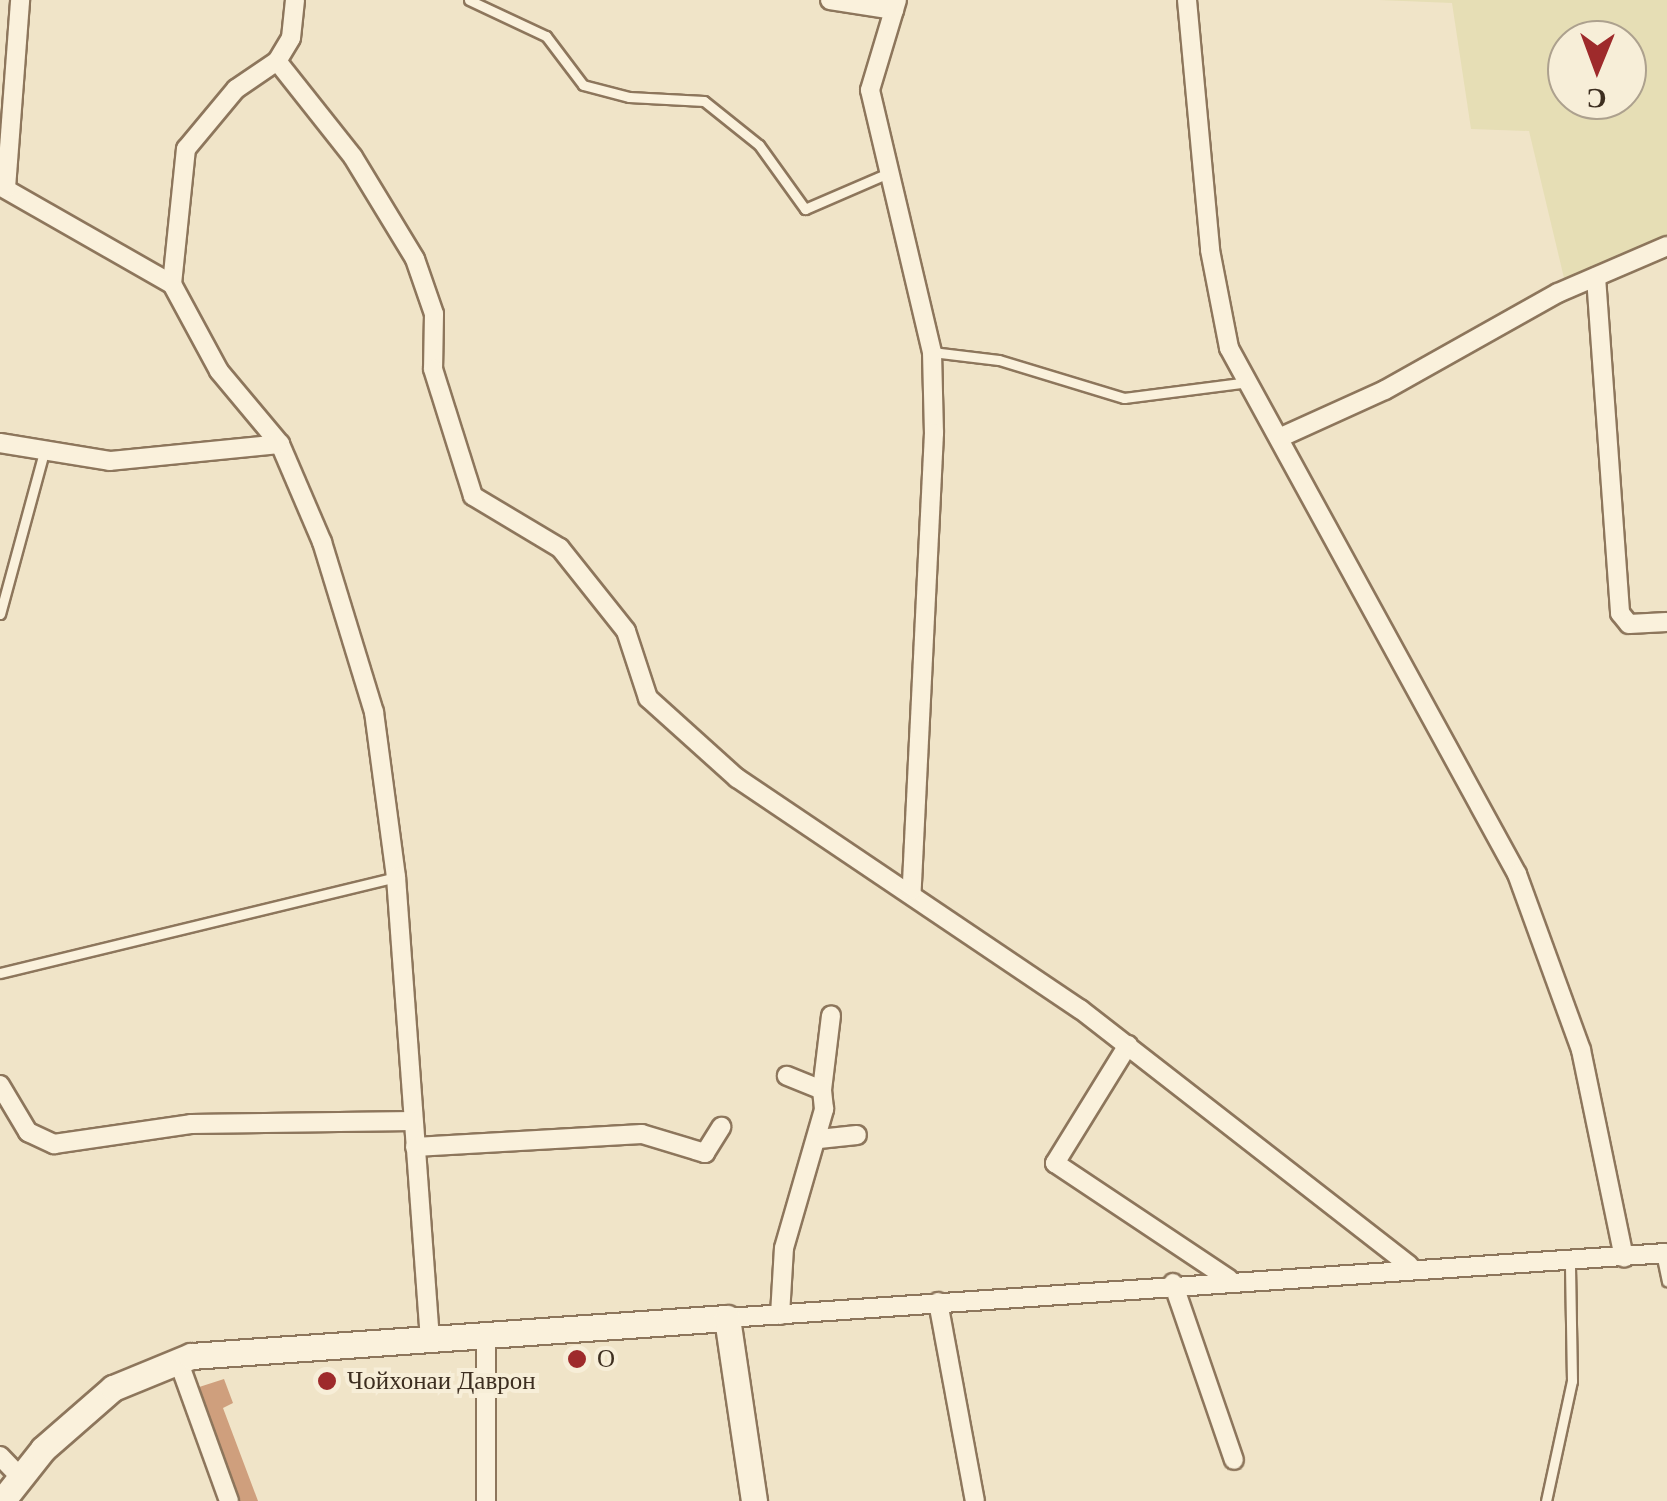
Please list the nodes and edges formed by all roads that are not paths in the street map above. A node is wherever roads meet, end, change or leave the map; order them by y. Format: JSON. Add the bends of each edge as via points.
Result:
{"nodes":[{"id":1,"x":20,"y":0,"type":"edge"},
{"id":2,"x":295,"y":0,"type":"edge"},
{"id":3,"x":469,"y":0,"type":"edge"},
{"id":4,"x":830,"y":0,"type":"edge"},
{"id":5,"x":1187,"y":0,"type":"edge"},
{"id":6,"x":896,"y":5,"type":"edge"},
{"id":7,"x":277,"y":61,"type":"junction"},
{"id":8,"x":886,"y":174,"type":"junction"},
{"id":9,"x":3,"y":187,"type":"edge"},
{"id":10,"x":1667,"y":246,"type":"edge"},
{"id":11,"x":1596,"y":277,"type":"junction"},
{"id":12,"x":172,"y":284,"type":"junction"},
{"id":13,"x":932,"y":352,"type":"junction"},
{"id":14,"x":1241,"y":382,"type":"junction"},
{"id":15,"x":1279,"y":438,"type":"junction"},
{"id":16,"x":0,"y":443,"type":"edge"},
{"id":17,"x":280,"y":444,"type":"junction"},
{"id":18,"x":44,"y":452,"type":"junction"},
{"id":19,"x":0,"y":614,"type":"edge"},
{"id":20,"x":1667,"y":622,"type":"edge"},
{"id":21,"x":396,"y":877,"type":"junction"},
{"id":22,"x":912,"y":890,"type":"junction"},
{"id":23,"x":0,"y":973,"type":"edge"},
{"id":24,"x":831,"y":1016,"type":"dead end"},
{"id":25,"x":1128,"y":1045,"type":"junction"},
{"id":26,"x":786,"y":1076,"type":"dead end"},
{"id":27,"x":0,"y":1085,"type":"edge"},
{"id":28,"x":822,"y":1090,"type":"junction"},
{"id":29,"x":413,"y":1121,"type":"junction"},
{"id":30,"x":720,"y":1127,"type":"dead end"},
{"id":31,"x":857,"y":1136,"type":"dead end"},
{"id":32,"x":818,"y":1140,"type":"junction"},
{"id":33,"x":415,"y":1147,"type":"junction"},
{"id":34,"x":1664,"y":1253,"type":"edge"},
{"id":35,"x":1624,"y":1258,"type":"junction"},
{"id":36,"x":1570,"y":1261,"type":"junction"},
{"id":37,"x":1408,"y":1265,"type":"junction"},
{"id":38,"x":1229,"y":1279,"type":"junction"},
{"id":39,"x":1667,"y":1281,"type":"edge"},
{"id":40,"x":1173,"y":1283,"type":"junction"},
{"id":41,"x":938,"y":1302,"type":"junction"},
{"id":42,"x":780,"y":1315,"type":"junction"},
{"id":43,"x":728,"y":1318,"type":"junction"},
{"id":44,"x":430,"y":1336,"type":"junction"},
{"id":45,"x":486,"y":1337,"type":"junction"},
{"id":46,"x":178,"y":1360,"type":"junction"},
{"id":47,"x":0,"y":1456,"type":"edge"},
{"id":48,"x":1234,"y":1460,"type":"dead end"},
{"id":49,"x":19,"y":1476,"type":"junction"},
{"id":50,"x":2,"y":1501,"type":"edge"},
{"id":51,"x":228,"y":1501,"type":"edge"},
{"id":52,"x":486,"y":1501,"type":"edge"},
{"id":53,"x":754,"y":1501,"type":"edge"},
{"id":54,"x":975,"y":1501,"type":"edge"},
{"id":55,"x":1546,"y":1501,"type":"edge"}],
"edges":[{"from":1,"to":9,"type":"street"},
{"from":2,"to":7,"type":"street","via":[[291,38]]},
{"from":3,"to":8,"type":"lane","via":[[546,36],[583,86],[629,98],[704,100],[758,145],[805,209]]},
{"from":4,"to":6,"type":"street"},
{"from":5,"to":14,"type":"street","via":[[1210,250]]},
{"from":6,"to":8,"type":"street","via":[[870,90]]},
{"from":7,"to":12,"type":"street","via":[[236,89],[186,149]]},
{"from":7,"to":22,"type":"street","via":[[353,157],[415,259],[434,314],[432,369],[473,496],[560,548],[626,631],[641,687],[672,722],[737,778]]},
{"from":8,"to":13,"type":"street"},
{"from":9,"to":12,"type":"street"},
{"from":10,"to":11,"type":"street"},
{"from":11,"to":15,"type":"street"},
{"from":11,"to":20,"type":"street","via":[[1620,613],[1629,624]]},
{"from":12,"to":17,"type":"street","via":[[219,370]]},
{"from":13,"to":14,"type":"lane","via":[[999,360],[1124,398]]},
{"from":13,"to":22,"type":"street"},
{"from":14,"to":15,"type":"street"},
{"from":15,"to":35,"type":"street","via":[[1516,874],[1581,1050]]},
{"from":16,"to":18,"type":"street"},
{"from":17,"to":18,"type":"street","via":[[110,461]]},
{"from":17,"to":21,"type":"street","via":[[352,626],[374,712]]},
{"from":18,"to":19,"type":"lane"},
{"from":21,"to":23,"type":"lane"},
{"from":21,"to":29,"type":"street"},
{"from":22,"to":25,"type":"street"},
{"from":24,"to":28,"type":"street"},
{"from":25,"to":37,"type":"street"},
{"from":25,"to":38,"type":"street","via":[[1055,1163]]},
{"from":26,"to":28,"type":"street"},
{"from":27,"to":29,"type":"street","via":[[28,1132],[54,1144],[192,1124]]},
{"from":28,"to":32,"type":"street"},
{"from":29,"to":33,"type":"street"},
{"from":30,"to":33,"type":"street","via":[[706,1153],[642,1134]]},
{"from":31,"to":32,"type":"street"},
{"from":32,"to":42,"type":"street","via":[[784,1248]]},
{"from":33,"to":44,"type":"street"},
{"from":34,"to":35,"type":"street"},
{"from":34,"to":39,"type":"lane"},
{"from":35,"to":36,"type":"street"},
{"from":36,"to":37,"type":"street"},
{"from":36,"to":55,"type":"lane","via":[[1572,1381]]},
{"from":37,"to":38,"type":"street"},
{"from":38,"to":40,"type":"street"},
{"from":40,"to":41,"type":"street"},
{"from":40,"to":48,"type":"street"},
{"from":41,"to":42,"type":"street"},
{"from":41,"to":54,"type":"street"},
{"from":42,"to":43,"type":"street"},
{"from":43,"to":45,"type":"main road"},
{"from":43,"to":53,"type":"main road"},
{"from":44,"to":45,"type":"main road"},
{"from":44,"to":46,"type":"main road"},
{"from":45,"to":52,"type":"street"},
{"from":46,"to":49,"type":"main road","via":[[113,1388]]},
{"from":46,"to":51,"type":"street"},
{"from":47,"to":49,"type":"street"},
{"from":49,"to":50,"type":"main road"}]}
